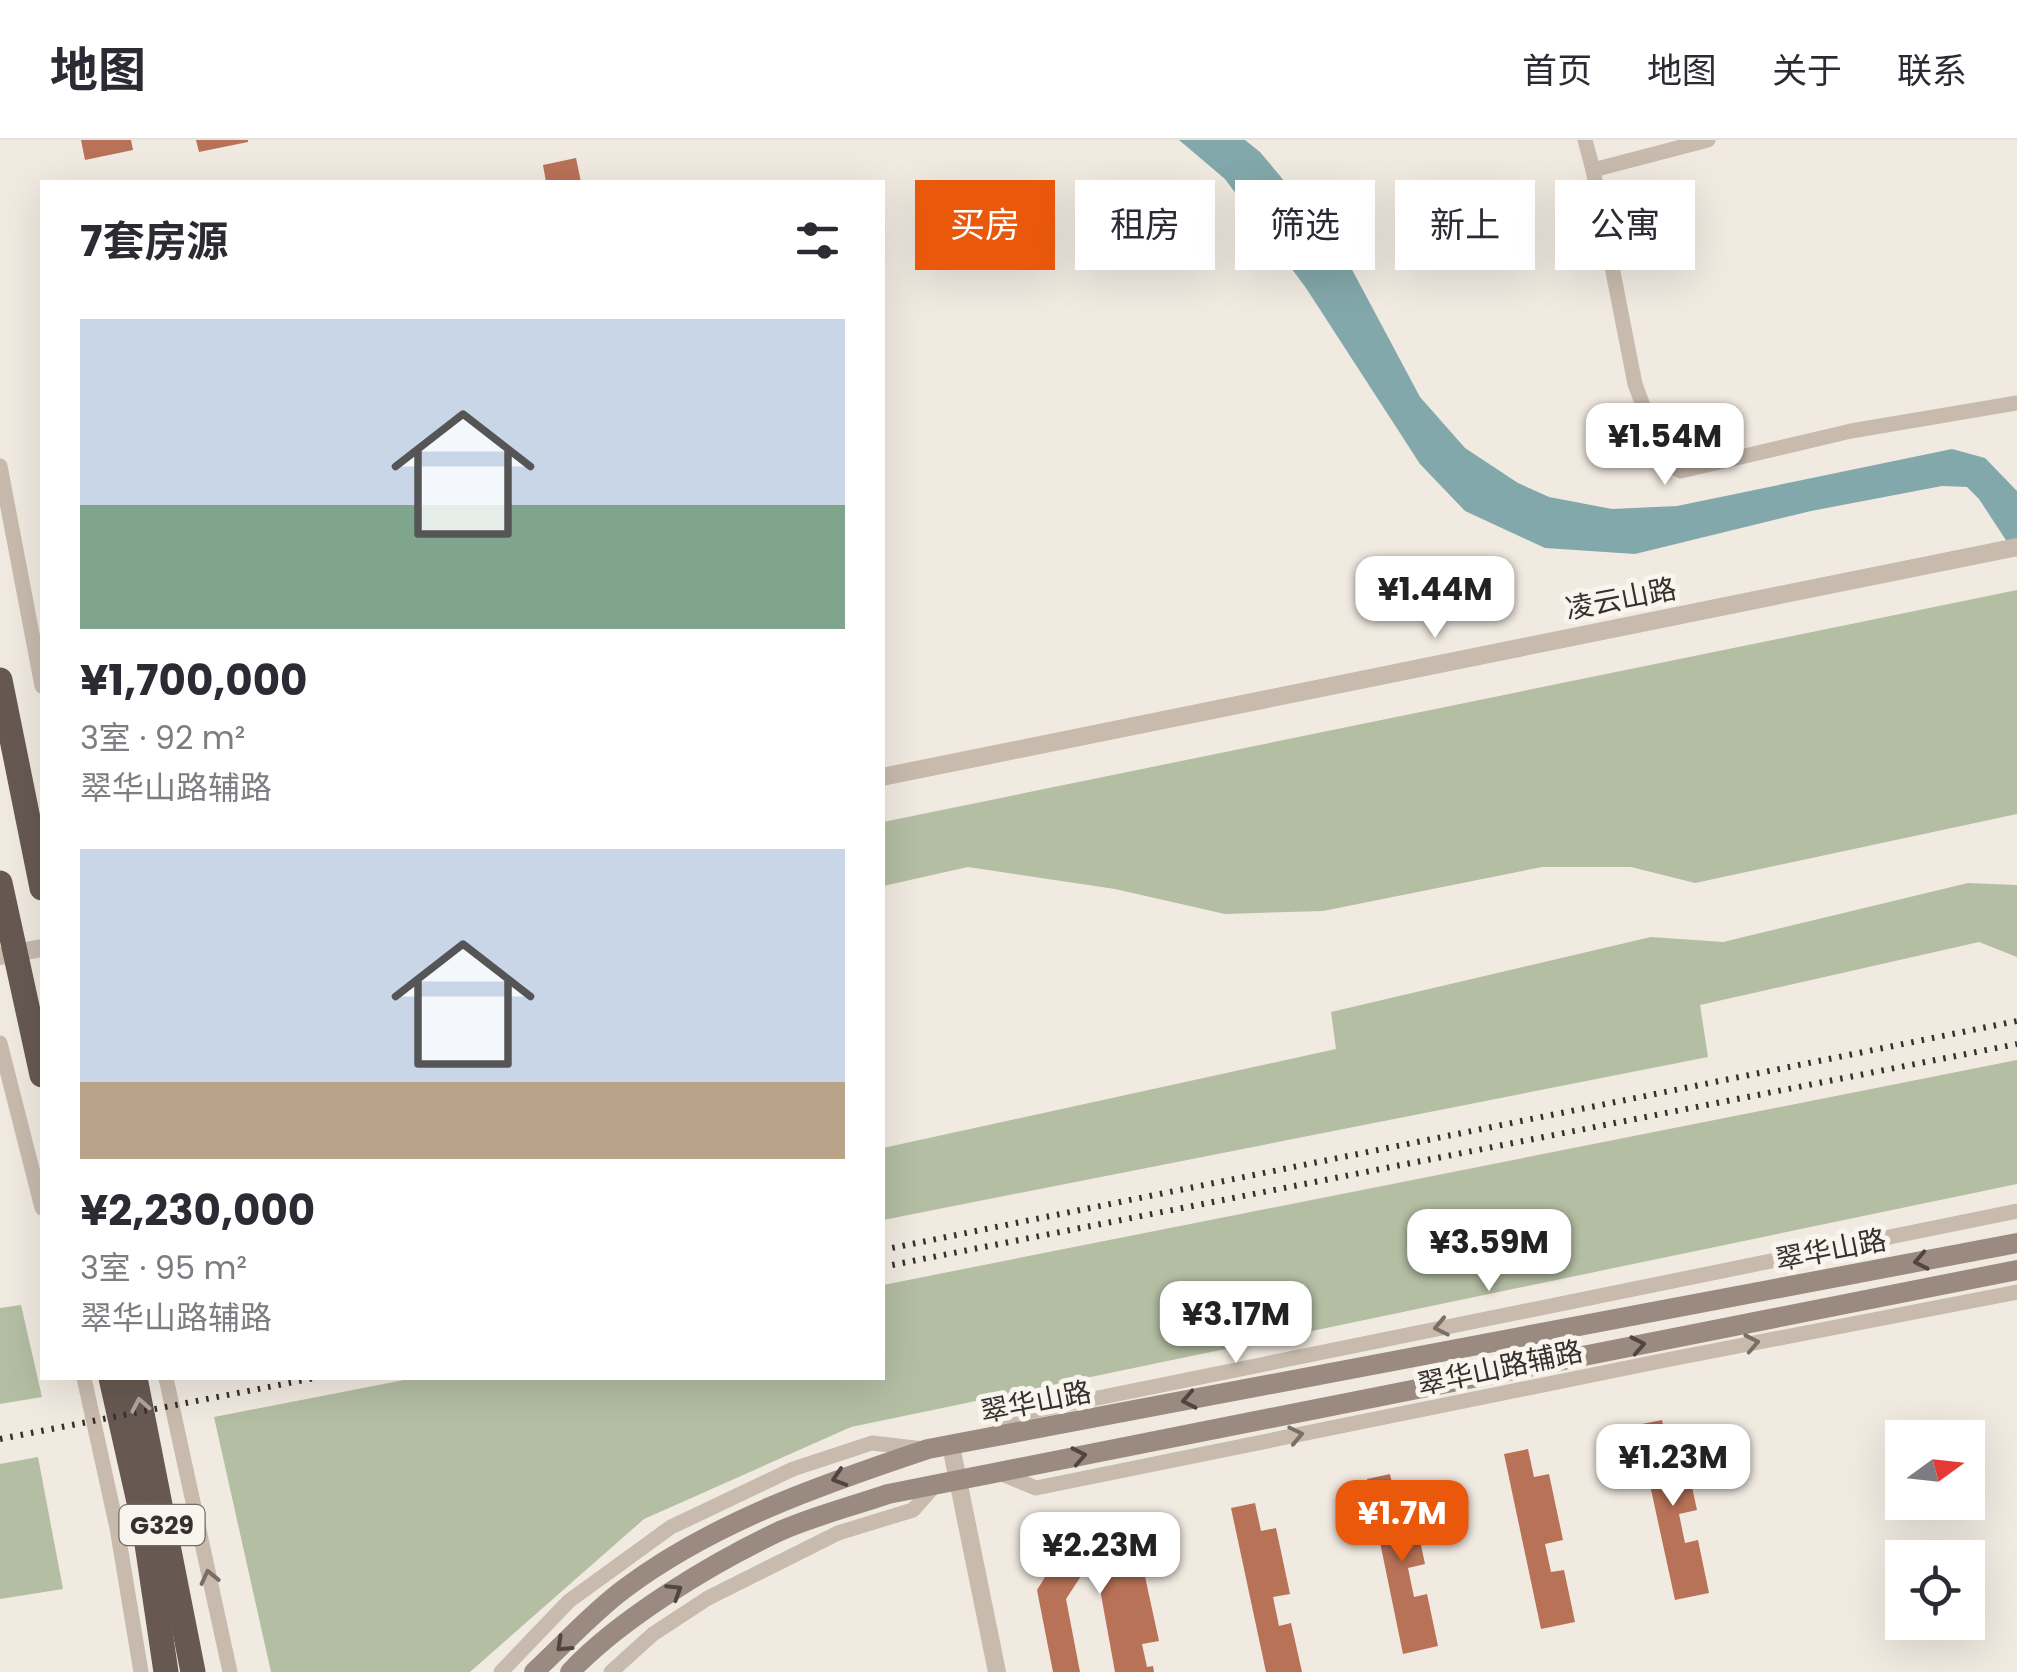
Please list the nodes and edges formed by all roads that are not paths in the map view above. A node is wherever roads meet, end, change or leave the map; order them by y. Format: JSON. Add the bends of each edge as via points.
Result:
{"nodes":[{"id":1,"x":1584,"y":140,"type":"edge"},
{"id":2,"x":1708,"y":140,"type":"edge"},
{"id":3,"x":1593,"y":170,"type":"junction"},
{"id":4,"x":2017,"y":403,"type":"edge"},
{"id":5,"x":0,"y":466,"type":"edge"},
{"id":6,"x":2017,"y":547,"type":"edge"},
{"id":7,"x":40,"y":676,"type":"edge"},
{"id":8,"x":0,"y":680,"type":"edge"},
{"id":9,"x":885,"y":777,"type":"edge"},
{"id":10,"x":40,"y":878,"type":"edge"},
{"id":11,"x":0,"y":884,"type":"edge"},
{"id":12,"x":40,"y":948,"type":"edge"},
{"id":13,"x":7,"y":955,"type":"edge"},
{"id":14,"x":0,"y":1043,"type":"edge"},
{"id":15,"x":40,"y":1068,"type":"edge"},
{"id":16,"x":40,"y":1200,"type":"edge"},
{"id":17,"x":2017,"y":1211,"type":"edge"},
{"id":18,"x":2017,"y":1243,"type":"edge"},
{"id":19,"x":2017,"y":1270,"type":"edge"},
{"id":20,"x":2017,"y":1292,"type":"edge"},
{"id":21,"x":84,"y":1380,"type":"edge"},
{"id":22,"x":111,"y":1380,"type":"edge"},
{"id":23,"x":134,"y":1380,"type":"edge"},
{"id":24,"x":166,"y":1380,"type":"edge"},
{"id":25,"x":990,"y":1438,"type":"junction"},
{"id":26,"x":950,"y":1446,"type":"junction"},
{"id":27,"x":928,"y":1449,"type":"junction"},
{"id":28,"x":997,"y":1472,"type":"junction"},
{"id":29,"x":958,"y":1480,"type":"junction"},
{"id":30,"x":936,"y":1483,"type":"junction"},
{"id":31,"x":141,"y":1672,"type":"edge"},
{"id":32,"x":166,"y":1672,"type":"edge"},
{"id":33,"x":194,"y":1672,"type":"edge"},
{"id":34,"x":230,"y":1672,"type":"edge"},
{"id":35,"x":501,"y":1672,"type":"edge"},
{"id":36,"x":534,"y":1672,"type":"edge"},
{"id":37,"x":570,"y":1672,"type":"edge"},
{"id":38,"x":611,"y":1672,"type":"edge"},
{"id":39,"x":996,"y":1672,"type":"edge"}],
"edges":[{"from":1,"to":3,"type":"street"},
{"from":2,"to":3,"type":"street"},
{"from":3,"to":4,"type":"street","via":[[1635,384],[1664,462],[1681,471],[1851,431]]},
{"from":5,"to":7,"type":"street"},
{"from":6,"to":9,"type":"street","name":"凌云山路"},
{"from":8,"to":10,"type":"highway"},
{"from":11,"to":13,"type":"highway"},
{"from":12,"to":13,"type":"street"},
{"from":13,"to":15,"type":"highway"},
{"from":14,"to":16,"type":"street"},
{"from":17,"to":25,"type":"street","name":"翠华山路辅路","one_way":true,"via":[[1020,1414]]},
{"from":18,"to":25,"type":"main road","name":"翠华山路","one_way":true},
{"from":28,"to":19,"type":"main road","name":"翠华山路","one_way":true},
{"from":28,"to":20,"type":"street","name":"翠华山路辅路","one_way":true,"via":[[1036,1488]]},
{"from":21,"to":31,"type":"street"},
{"from":22,"to":32,"type":"highway","number":"G329","via":[[144,1524]]},
{"from":33,"to":23,"type":"highway","number":"G329","one_way":true},
{"from":34,"to":24,"type":"street","one_way":true},
{"from":25,"to":26,"type":"main road","name":"翠华山路"},
{"from":26,"to":27,"type":"main road","name":"翠华山路"},
{"from":26,"to":29,"type":"street"},
{"from":27,"to":35,"type":"street","via":[[872,1443],[793,1469],[670,1527],[569,1601]]},
{"from":27,"to":36,"type":"main road","name":"翠华山路","one_way":true,"via":[[812,1487],[712,1534],[624,1589]]},
{"from":28,"to":29,"type":"main road","name":"翠华山路"},
{"from":29,"to":30,"type":"main road","name":"翠华山路"},
{"from":29,"to":39,"type":"street"},
{"from":37,"to":30,"type":"main road","name":"翠华山路","one_way":true,"via":[[671,1592],[781,1531]]},
{"from":30,"to":38,"type":"street","via":[[913,1510],[838,1533],[708,1598],[652,1634]]}]}
